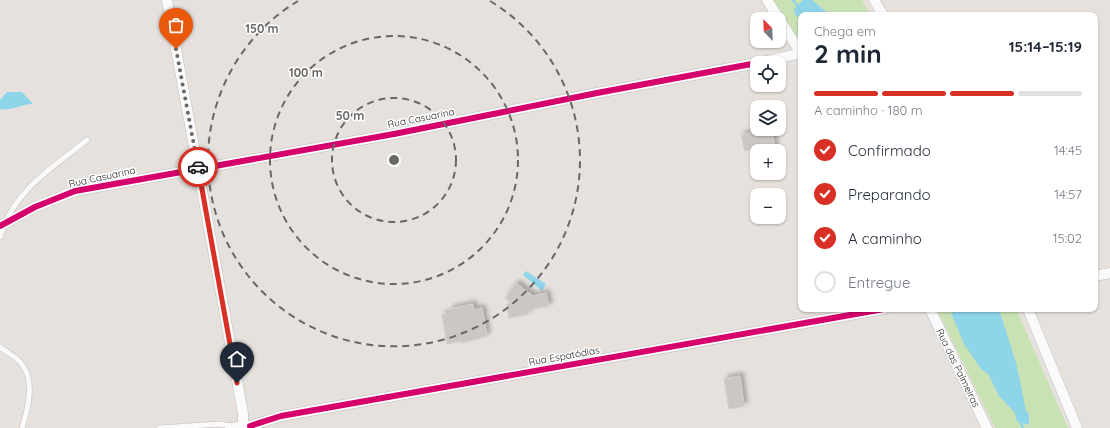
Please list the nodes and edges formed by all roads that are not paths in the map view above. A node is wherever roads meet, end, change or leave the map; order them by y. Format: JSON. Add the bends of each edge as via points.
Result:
{"nodes":[{"id":1,"x":167,"y":0,"type":"edge"},
{"id":2,"x":768,"y":0,"type":"edge"},
{"id":3,"x":874,"y":0,"type":"edge"},
{"id":4,"x":881,"y":12,"type":"edge"},
{"id":5,"x":798,"y":48,"type":"edge"},
{"id":6,"x":798,"y":54,"type":"edge"},
{"id":7,"x":786,"y":56,"type":"edge"},
{"id":8,"x":750,"y":64,"type":"edge"},
{"id":9,"x":87,"y":140,"type":"dead end"},
{"id":10,"x":198,"y":168,"type":"junction"},
{"id":11,"x":2,"y":225,"type":"edge"},
{"id":12,"x":0,"y":237,"type":"edge"},
{"id":13,"x":1110,"y":273,"type":"edge"},
{"id":14,"x":1098,"y":275,"type":"edge"},
{"id":15,"x":867,"y":312,"type":"edge"},
{"id":16,"x":931,"y":312,"type":"edge"},
{"id":17,"x":1029,"y":312,"type":"edge"},
{"id":18,"x":0,"y":347,"type":"edge"},
{"id":19,"x":242,"y":427,"type":"edge"},
{"id":20,"x":22,"y":428,"type":"edge"},
{"id":21,"x":159,"y":428,"type":"edge"},
{"id":22,"x":987,"y":428,"type":"edge"},
{"id":23,"x":1077,"y":428,"type":"edge"}],
"edges":[{"from":1,"to":10,"type":"street"},
{"from":2,"to":5,"type":"street"},
{"from":3,"to":4,"type":"street"},
{"from":6,"to":7,"type":"street","name":"Rua Casuarina"},
{"from":8,"to":10,"type":"street","name":"Rua Casuarina","via":[[394,134]]},
{"from":9,"to":11,"type":"lane","via":[[25,191]]},
{"from":10,"to":11,"type":"street","name":"Rua Casuarina","via":[[75,191],[35,207]]},
{"from":10,"to":19,"type":"street","via":[[242,413]]},
{"from":11,"to":12,"type":"lane"},
{"from":13,"to":14,"type":"street"},
{"from":15,"to":19,"type":"street","name":"Rua Espatódias","via":[[281,416]]},
{"from":16,"to":22,"type":"street","name":"Rua das Palmeiras"},
{"from":17,"to":23,"type":"street"},
{"from":18,"to":20,"type":"lane","via":[[22,363],[28,380],[30,398]]},
{"from":19,"to":21,"type":"lane","via":[[219,424]]}]}
